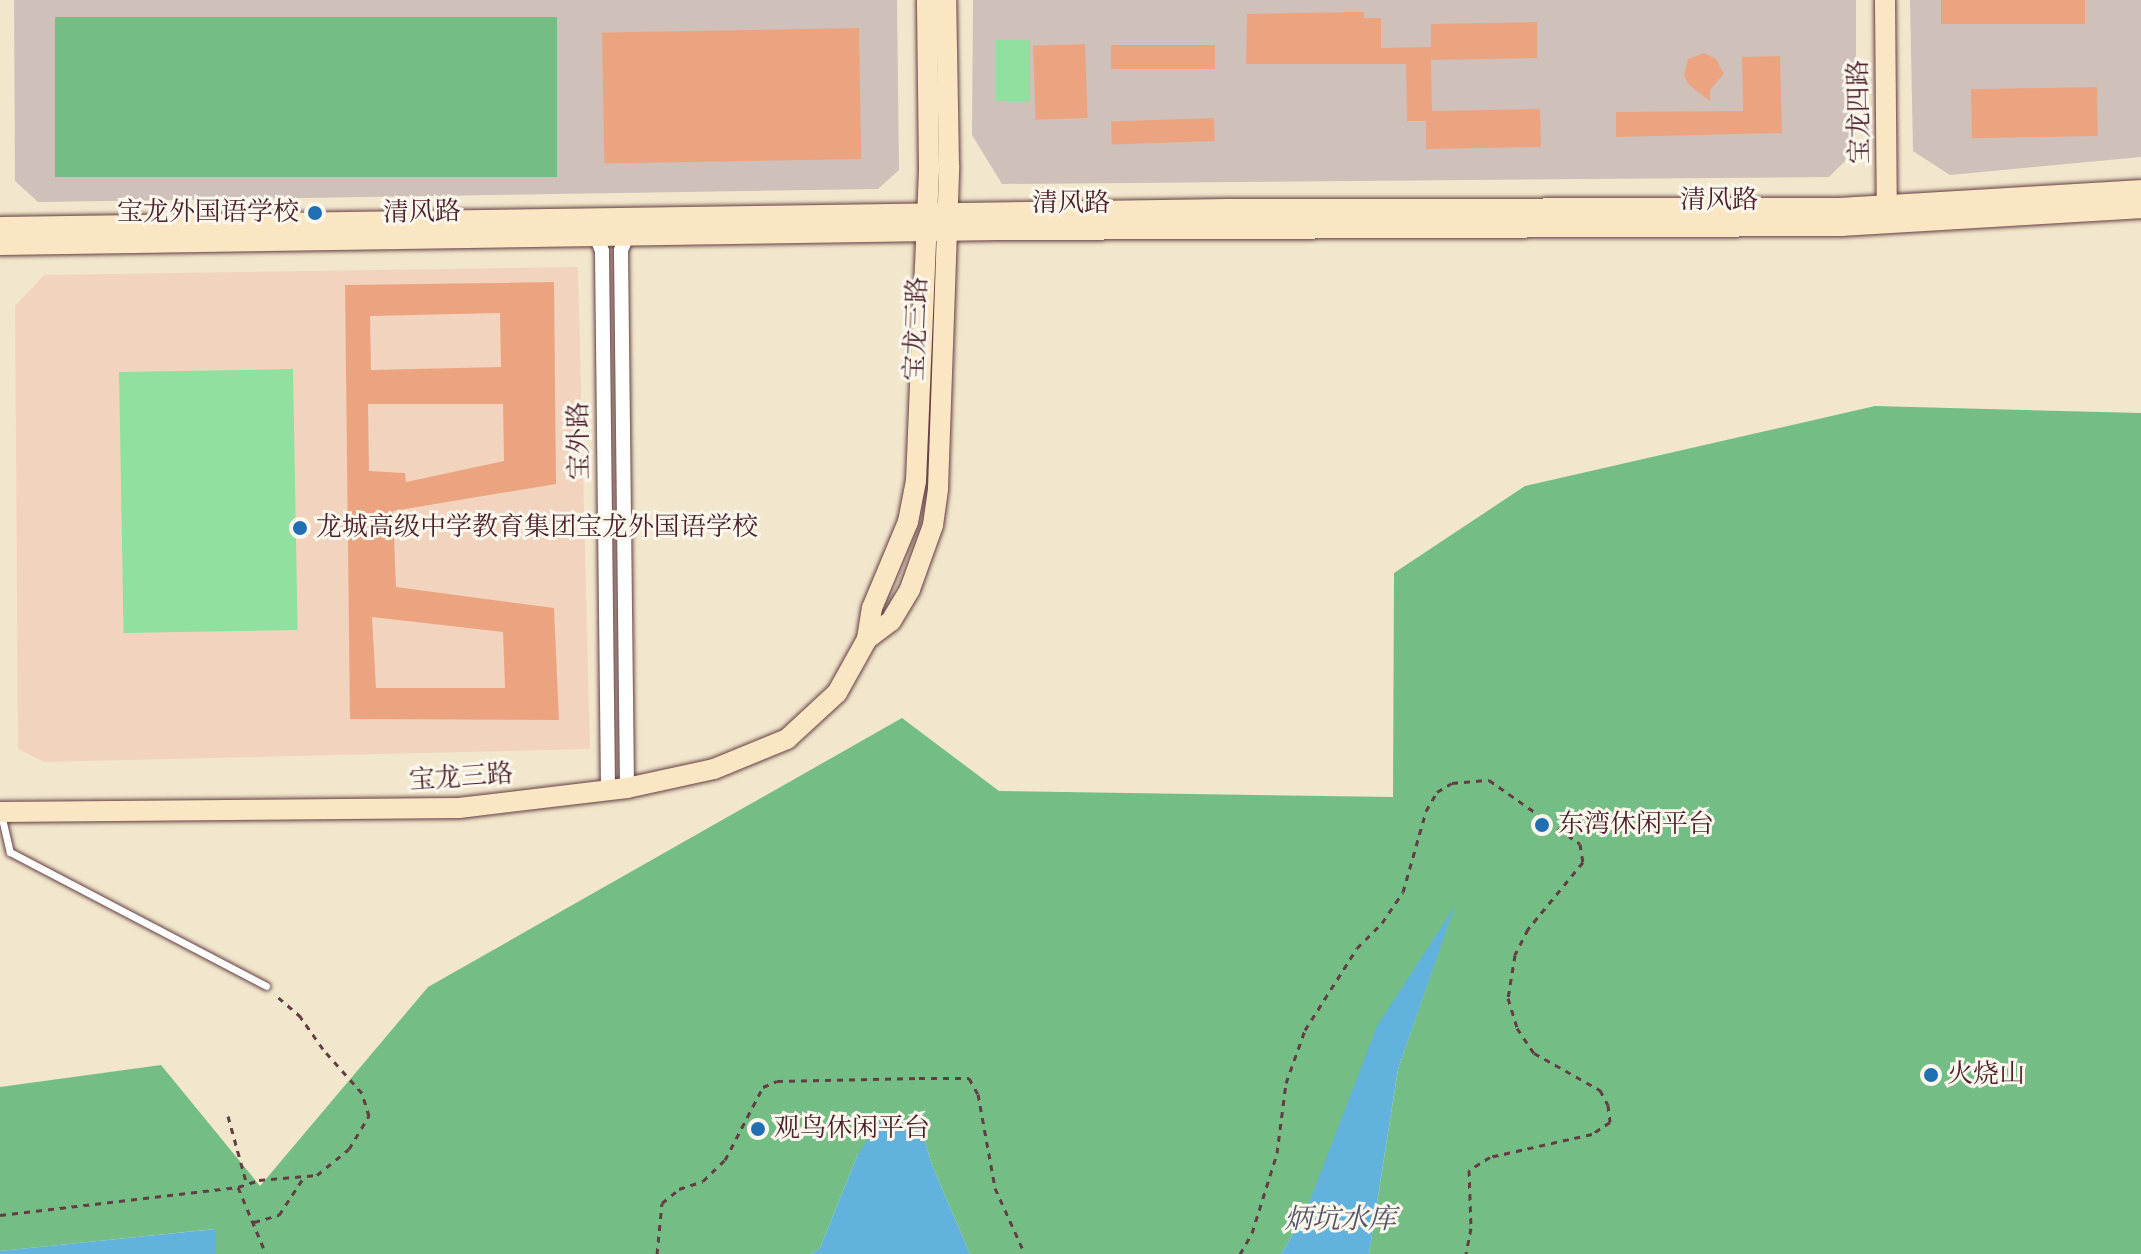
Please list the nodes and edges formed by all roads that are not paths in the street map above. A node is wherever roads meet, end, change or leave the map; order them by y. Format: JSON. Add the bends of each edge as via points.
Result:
{"nodes":[{"id":1,"x":927,"y":0,"type":"edge"},
{"id":2,"x":946,"y":0,"type":"edge"},
{"id":3,"x":1885,"y":0,"type":"edge"},
{"id":4,"x":2141,"y":190,"type":"edge"},
{"id":5,"x":2141,"y":208,"type":"edge"},
{"id":6,"x":1887,"y":215,"type":"junction"},
{"id":7,"x":937,"y":222,"type":"junction"},
{"id":8,"x":0,"y":227,"type":"edge"},
{"id":9,"x":596,"y":236,"type":"junction"},
{"id":10,"x":627,"y":236,"type":"junction"},
{"id":11,"x":0,"y":245,"type":"edge"},
{"id":12,"x":617,"y":789,"type":"junction"},
{"id":13,"x":0,"y":812,"type":"edge"},
{"id":14,"x":266,"y":986,"type":"road end"}],
"edges":[{"from":1,"to":7,"type":"street","name":"宝龙三路"},
{"from":2,"to":7,"type":"street","name":"宝龙三路"},
{"from":3,"to":6,"type":"street","name":"宝龙四路"},
{"from":4,"to":6,"type":"street","name":"清风路"},
{"from":5,"to":6,"type":"street","name":"清风路"},
{"from":6,"to":7,"type":"street","name":"清风路"},
{"from":7,"to":8,"type":"street","name":"清风路"},
{"from":7,"to":10,"type":"street","name":"清风路"},
{"from":7,"to":12,"type":"street","name":"宝龙三路","via":[[916,481],[908,522],[872,608],[867,639],[837,693],[787,739],[714,769]]},
{"from":9,"to":10,"type":"street","name":"清风路"},
{"from":9,"to":11,"type":"street","name":"清风路"},
{"from":9,"to":12,"type":"street","name":"宝外路","via":[[602,251]]},
{"from":10,"to":12,"type":"street","name":"宝外路","via":[[621,250]]},
{"from":12,"to":13,"type":"street","name":"宝龙三路","via":[[459,808]]},
{"from":13,"to":14,"type":"lane","via":[[10,852]]}]}
